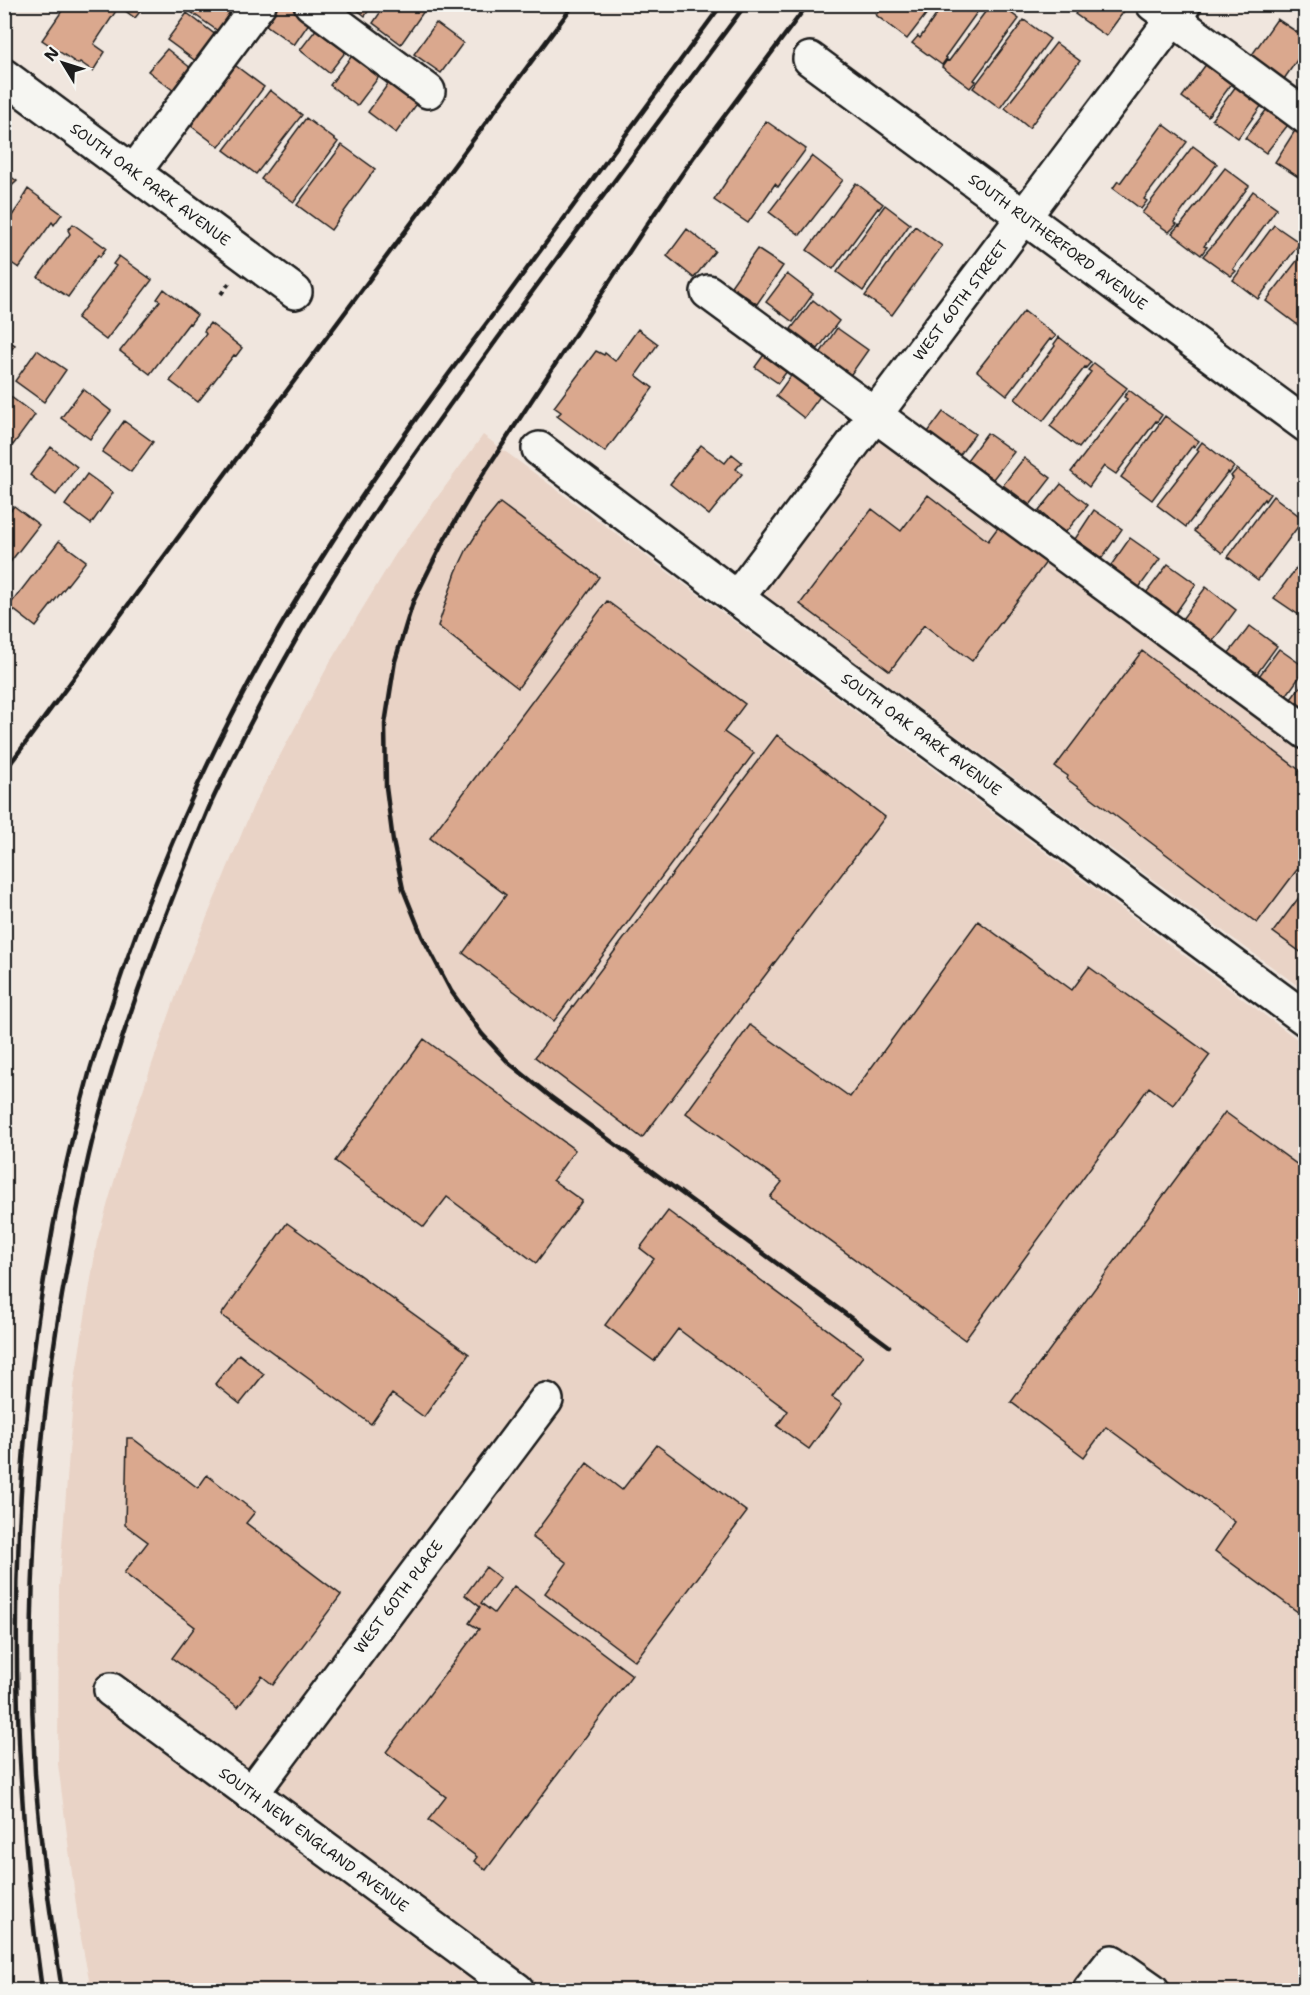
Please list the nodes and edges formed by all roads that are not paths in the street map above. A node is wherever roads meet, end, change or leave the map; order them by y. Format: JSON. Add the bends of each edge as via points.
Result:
{"nodes":[{"id":1,"x":259,"y":4,"type":"edge"},
{"id":2,"x":311,"y":4,"type":"edge"},
{"id":3,"x":1170,"y":10,"type":"edge"},
{"id":4,"x":810,"y":59,"type":"dead end"},
{"id":5,"x":4,"y":76,"type":"edge"},
{"id":6,"x":428,"y":91,"type":"dead end"},
{"id":7,"x":1305,"y":117,"type":"edge"},
{"id":8,"x":134,"y":172,"type":"junction"},
{"id":9,"x":1024,"y":216,"type":"junction"},
{"id":10,"x":708,"y":291,"type":"dead end"},
{"id":11,"x":295,"y":292,"type":"dead end"},
{"id":12,"x":875,"y":414,"type":"junction"},
{"id":13,"x":1305,"y":425,"type":"edge"},
{"id":14,"x":539,"y":449,"type":"dead end"},
{"id":15,"x":737,"y":598,"type":"junction"},
{"id":16,"x":1305,"y":732,"type":"edge"},
{"id":17,"x":1305,"y":1018,"type":"edge"},
{"id":18,"x":546,"y":1400,"type":"dead end"},
{"id":19,"x":111,"y":1690,"type":"dead end"},
{"id":20,"x":251,"y":1794,"type":"junction"},
{"id":21,"x":517,"y":1990,"type":"edge"},
{"id":22,"x":1090,"y":1990,"type":"edge"},
{"id":23,"x":1152,"y":1990,"type":"edge"}],
"edges":[{"from":1,"to":8,"type":"street"},
{"from":2,"to":6,"type":"street"},
{"from":3,"to":7,"type":"street"},
{"from":3,"to":9,"type":"street","name":"WEST 60TH STREET"},
{"from":4,"to":9,"type":"street","name":"SOUTH RUTHERFORD AVENUE"},
{"from":5,"to":8,"type":"street","name":"SOUTH OAK PARK AVENUE"},
{"from":8,"to":11,"type":"street","name":"SOUTH OAK PARK AVENUE"},
{"from":9,"to":12,"type":"street","name":"WEST 60TH STREET"},
{"from":9,"to":13,"type":"street","name":"SOUTH RUTHERFORD AVENUE"},
{"from":10,"to":12,"type":"street"},
{"from":12,"to":15,"type":"street","name":"WEST 60TH STREET"},
{"from":12,"to":16,"type":"street"},
{"from":14,"to":15,"type":"street","name":"SOUTH OAK PARK AVENUE"},
{"from":15,"to":17,"type":"street","name":"SOUTH OAK PARK AVENUE"},
{"from":18,"to":20,"type":"street","name":"WEST 60TH PLACE"},
{"from":19,"to":20,"type":"street","name":"SOUTH NEW ENGLAND AVENUE"},
{"from":20,"to":21,"type":"street","name":"SOUTH NEW ENGLAND AVENUE"},
{"from":22,"to":23,"type":"street","via":[[1112,1962]]}]}
